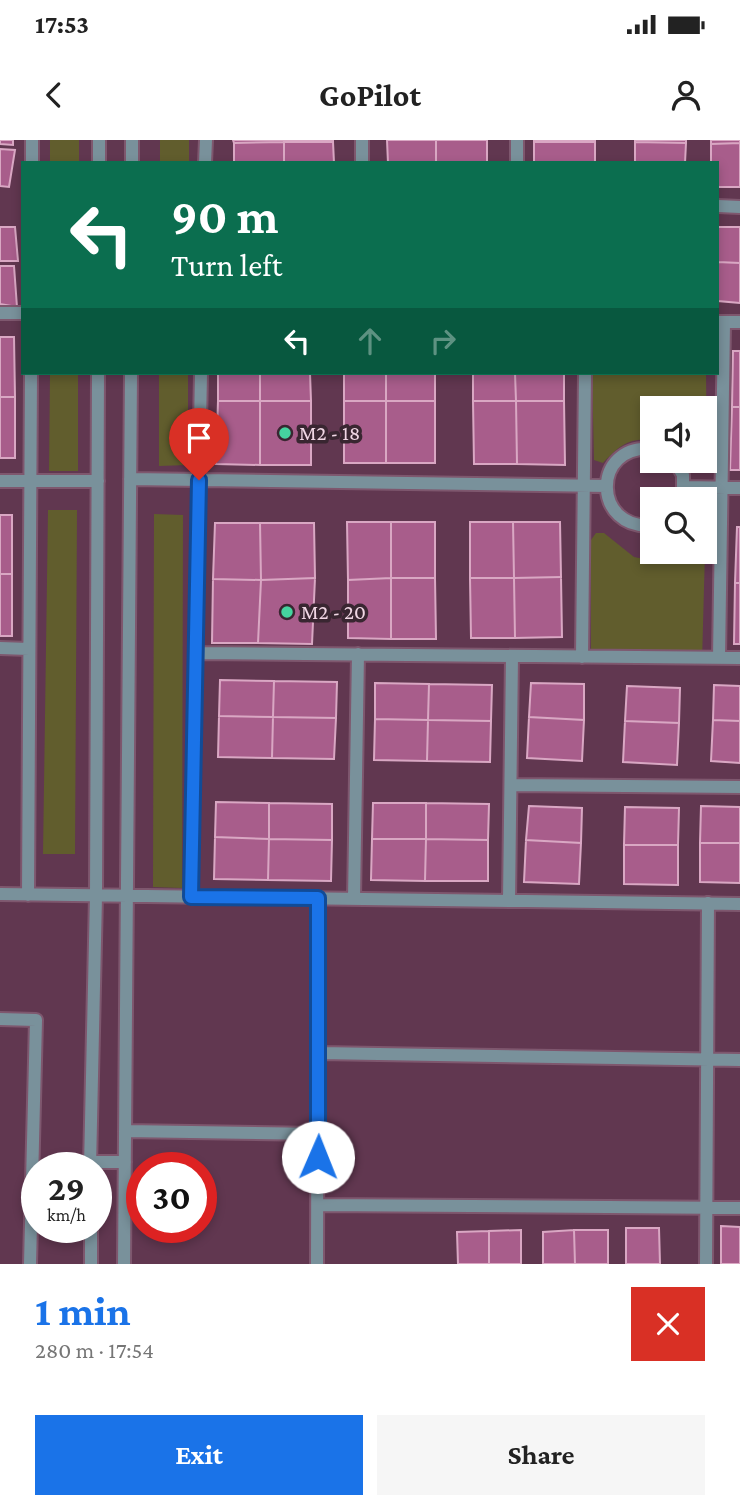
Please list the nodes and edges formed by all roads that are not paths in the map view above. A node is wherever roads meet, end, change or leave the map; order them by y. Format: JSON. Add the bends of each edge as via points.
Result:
{"nodes":[{"id":1,"x":33,"y":140,"type":"edge"},
{"id":2,"x":99,"y":140,"type":"edge"},
{"id":3,"x":132,"y":140,"type":"edge"},
{"id":4,"x":206,"y":140,"type":"edge"},
{"id":5,"x":362,"y":140,"type":"edge"},
{"id":6,"x":517,"y":140,"type":"edge"},
{"id":7,"x":32,"y":161,"type":"edge"},
{"id":8,"x":99,"y":161,"type":"edge"},
{"id":9,"x":132,"y":161,"type":"edge"},
{"id":10,"x":205,"y":161,"type":"edge"},
{"id":11,"x":362,"y":161,"type":"edge"},
{"id":12,"x":517,"y":161,"type":"edge"},
{"id":13,"x":719,"y":206,"type":"edge"},
{"id":14,"x":740,"y":206,"type":"edge"},
{"id":15,"x":0,"y":313,"type":"edge"},
{"id":16,"x":21,"y":313,"type":"edge"},
{"id":17,"x":721,"y":322,"type":"edge"},
{"id":18,"x":740,"y":322,"type":"edge"},
{"id":19,"x":31,"y":375,"type":"edge"},
{"id":20,"x":98,"y":375,"type":"edge"},
{"id":21,"x":131,"y":375,"type":"edge"},
{"id":22,"x":201,"y":375,"type":"edge"},
{"id":23,"x":585,"y":375,"type":"edge"},
{"id":24,"x":640,"y":450,"type":"edge"},
{"id":25,"x":130,"y":479,"type":"junction"},
{"id":26,"x":199,"y":480,"type":"junction"},
{"id":27,"x":0,"y":481,"type":"edge"},
{"id":28,"x":30,"y":481,"type":"junction"},
{"id":29,"x":98,"y":481,"type":"junction"},
{"id":30,"x":583,"y":486,"type":"junction"},
{"id":31,"x":607,"y":486,"type":"junction"},
{"id":32,"x":717,"y":488,"type":"edge"},
{"id":33,"x":720,"y":488,"type":"junction"},
{"id":34,"x":740,"y":488,"type":"edge"},
{"id":35,"x":640,"y":524,"type":"edge"},
{"id":36,"x":0,"y":648,"type":"edge"},
{"id":37,"x":29,"y":649,"type":"junction"},
{"id":38,"x":196,"y":653,"type":"junction"},
{"id":39,"x":358,"y":654,"type":"junction"},
{"id":40,"x":512,"y":656,"type":"junction"},
{"id":41,"x":582,"y":657,"type":"junction"},
{"id":42,"x":719,"y":658,"type":"junction"},
{"id":43,"x":740,"y":658,"type":"edge"},
{"id":44,"x":511,"y":785,"type":"junction"},
{"id":45,"x":740,"y":787,"type":"edge"},
{"id":46,"x":0,"y":894,"type":"edge"},
{"id":47,"x":28,"y":895,"type":"junction"},
{"id":48,"x":96,"y":896,"type":"junction"},
{"id":49,"x":128,"y":896,"type":"junction"},
{"id":50,"x":191,"y":897,"type":"junction"},
{"id":51,"x":318,"y":898,"type":"junction"},
{"id":52,"x":354,"y":899,"type":"junction"},
{"id":53,"x":509,"y":901,"type":"junction"},
{"id":54,"x":708,"y":904,"type":"junction"},
{"id":55,"x":740,"y":904,"type":"edge"},
{"id":56,"x":0,"y":1019,"type":"edge"},
{"id":57,"x":320,"y":1053,"type":"junction"},
{"id":58,"x":707,"y":1059,"type":"junction"},
{"id":59,"x":740,"y":1060,"type":"edge"},
{"id":60,"x":125,"y":1131,"type":"junction"},
{"id":61,"x":318,"y":1134,"type":"junction"},
{"id":62,"x":90,"y":1152,"type":"edge"},
{"id":63,"x":125,"y":1162,"type":"junction"},
{"id":64,"x":112,"y":1163,"type":"edge"},
{"id":65,"x":318,"y":1205,"type":"junction"},
{"id":66,"x":706,"y":1208,"type":"junction"},
{"id":67,"x":740,"y":1208,"type":"edge"},
{"id":68,"x":90,"y":1243,"type":"edge"},
{"id":69,"x":30,"y":1264,"type":"edge"},
{"id":70,"x":91,"y":1264,"type":"edge"},
{"id":71,"x":124,"y":1264,"type":"edge"},
{"id":72,"x":317,"y":1264,"type":"edge"},
{"id":73,"x":706,"y":1264,"type":"edge"}],
"edges":[{"from":1,"to":7,"type":"street"},
{"from":2,"to":8,"type":"street"},
{"from":3,"to":9,"type":"street"},
{"from":4,"to":10,"type":"street"},
{"from":5,"to":11,"type":"street"},
{"from":6,"to":12,"type":"street"},
{"from":13,"to":14,"type":"street"},
{"from":15,"to":16,"type":"street"},
{"from":17,"to":18,"type":"street"},
{"from":17,"to":33,"type":"street"},
{"from":19,"to":28,"type":"street"},
{"from":20,"to":29,"type":"street"},
{"from":21,"to":25,"type":"street"},
{"from":22,"to":26,"type":"street"},
{"from":23,"to":30,"type":"street"},
{"from":24,"to":31,"type":"street","via":[[618,459]]},
{"from":25,"to":26,"type":"street"},
{"from":25,"to":49,"type":"street"},
{"from":26,"to":30,"type":"street"},
{"from":26,"to":38,"type":"street"},
{"from":27,"to":28,"type":"street"},
{"from":28,"to":29,"type":"street"},
{"from":28,"to":37,"type":"street"},
{"from":29,"to":48,"type":"street"},
{"from":30,"to":31,"type":"street"},
{"from":30,"to":41,"type":"street"},
{"from":31,"to":35,"type":"street","via":[[612,508]]},
{"from":32,"to":33,"type":"street"},
{"from":33,"to":34,"type":"street"},
{"from":33,"to":42,"type":"street"},
{"from":36,"to":37,"type":"street"},
{"from":37,"to":47,"type":"street"},
{"from":38,"to":39,"type":"street"},
{"from":38,"to":50,"type":"street"},
{"from":39,"to":40,"type":"street"},
{"from":39,"to":52,"type":"street"},
{"from":40,"to":41,"type":"street"},
{"from":40,"to":44,"type":"street"},
{"from":41,"to":42,"type":"street"},
{"from":42,"to":43,"type":"street"},
{"from":44,"to":45,"type":"street"},
{"from":44,"to":53,"type":"street"},
{"from":46,"to":47,"type":"street"},
{"from":47,"to":48,"type":"street"},
{"from":48,"to":49,"type":"street"},
{"from":48,"to":62,"type":"street"},
{"from":49,"to":50,"type":"street"},
{"from":49,"to":60,"type":"street"},
{"from":50,"to":51,"type":"street"},
{"from":51,"to":52,"type":"street"},
{"from":51,"to":57,"type":"street"},
{"from":52,"to":53,"type":"street"},
{"from":53,"to":54,"type":"street"},
{"from":54,"to":55,"type":"street"},
{"from":54,"to":58,"type":"street"},
{"from":56,"to":69,"type":"street","via":[[36,1020]]},
{"from":57,"to":58,"type":"street"},
{"from":57,"to":61,"type":"street"},
{"from":58,"to":59,"type":"street"},
{"from":58,"to":66,"type":"street"},
{"from":60,"to":61,"type":"street"},
{"from":60,"to":63,"type":"street"},
{"from":61,"to":65,"type":"street"},
{"from":63,"to":64,"type":"street"},
{"from":63,"to":71,"type":"street"},
{"from":65,"to":66,"type":"street"},
{"from":65,"to":72,"type":"street"},
{"from":66,"to":67,"type":"street"},
{"from":66,"to":73,"type":"street"},
{"from":68,"to":70,"type":"street"}]}
